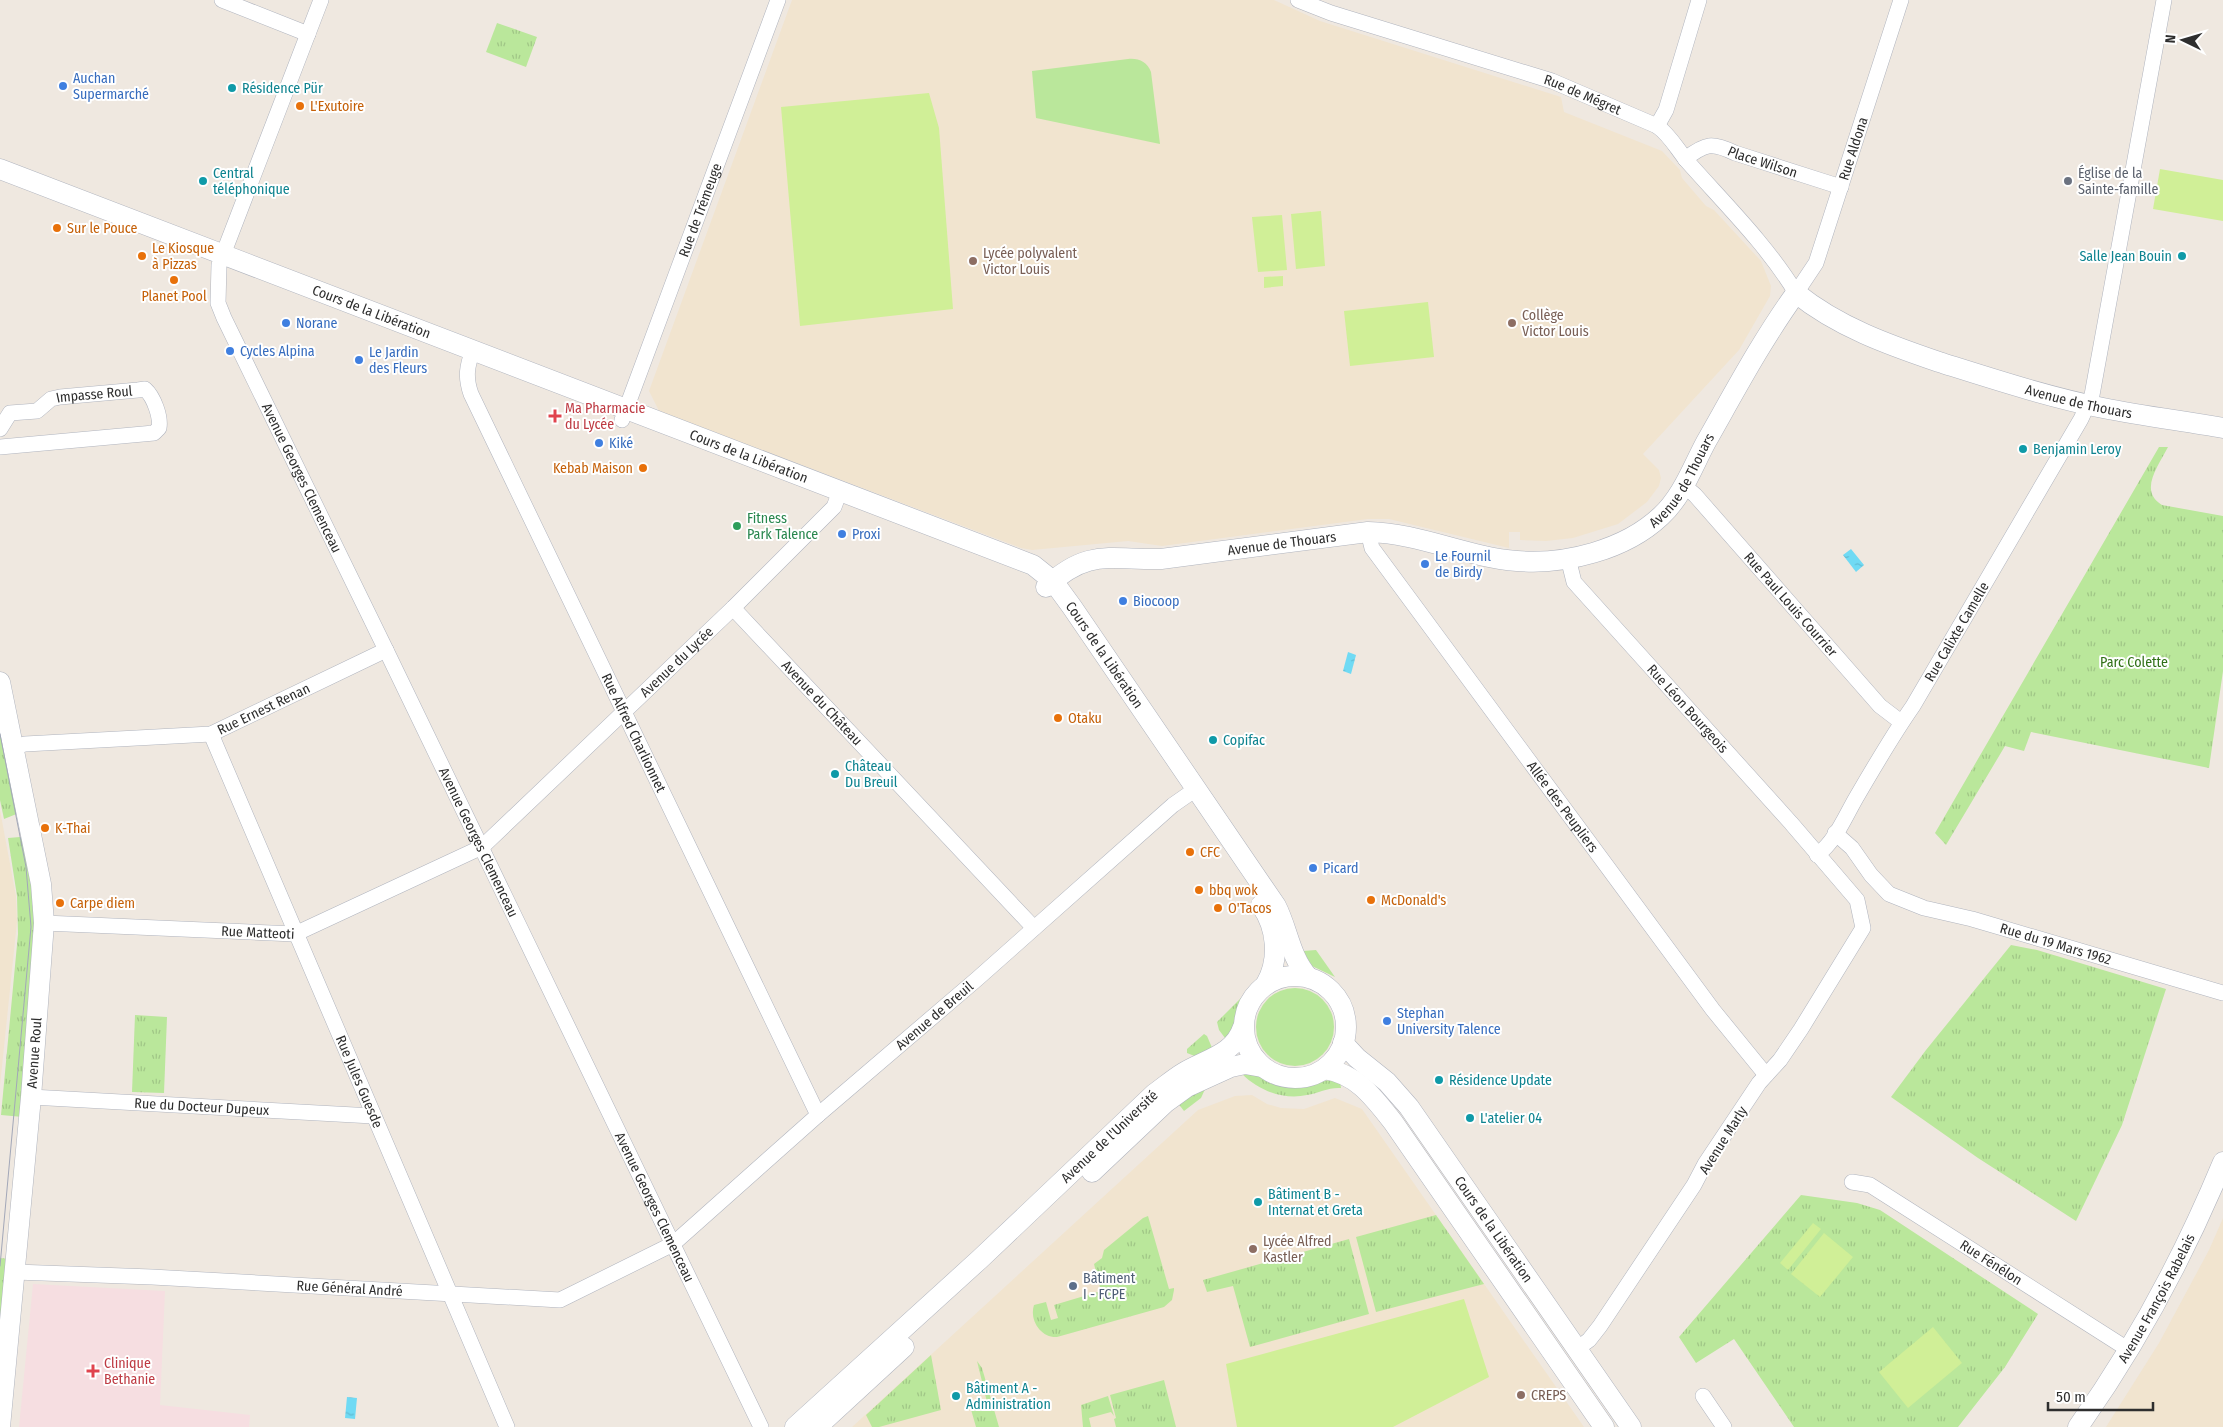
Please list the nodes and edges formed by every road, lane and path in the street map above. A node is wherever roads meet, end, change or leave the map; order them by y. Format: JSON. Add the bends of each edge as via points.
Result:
{"nodes":[{"id":1,"x":222,"y":0,"type":"edge"},
{"id":2,"x":321,"y":0,"type":"edge"},
{"id":3,"x":778,"y":0,"type":"edge"},
{"id":4,"x":1298,"y":0,"type":"edge"},
{"id":5,"x":1700,"y":0,"type":"edge"},
{"id":6,"x":1901,"y":0,"type":"edge"},
{"id":7,"x":2164,"y":0,"type":"edge"},
{"id":8,"x":308,"y":34,"type":"junction"},
{"id":9,"x":1658,"y":126,"type":"junction"},
{"id":10,"x":1686,"y":159,"type":"junction"},
{"id":11,"x":0,"y":169,"type":"edge"},
{"id":12,"x":0,"y":180,"type":"edge"},
{"id":13,"x":1841,"y":188,"type":"junction"},
{"id":14,"x":221,"y":259,"type":"junction"},
{"id":15,"x":1796,"y":293,"type":"junction"},
{"id":16,"x":471,"y":355,"type":"junction"},
{"id":17,"x":2089,"y":405,"type":"junction"},
{"id":18,"x":624,"y":414,"type":"junction"},
{"id":19,"x":2223,"y":428,"type":"edge"},
{"id":20,"x":0,"y":429,"type":"edge"},
{"id":21,"x":0,"y":447,"type":"edge"},
{"id":22,"x":1683,"y":485,"type":"junction"},
{"id":23,"x":838,"y":496,"type":"junction"},
{"id":24,"x":1368,"y":532,"type":"junction"},
{"id":25,"x":1568,"y":558,"type":"junction"},
{"id":26,"x":1050,"y":584,"type":"junction"},
{"id":27,"x":733,"y":608,"type":"junction"},
{"id":28,"x":386,"y":650,"type":"junction"},
{"id":29,"x":0,"y":682,"type":"edge"},
{"id":30,"x":625,"y":711,"type":"junction"},
{"id":31,"x":1901,"y":722,"type":"junction"},
{"id":32,"x":211,"y":734,"type":"junction"},
{"id":33,"x":14,"y":747,"type":"junction"},
{"id":34,"x":1191,"y":792,"type":"junction"},
{"id":35,"x":1835,"y":833,"type":"junction"},
{"id":36,"x":482,"y":847,"type":"junction"},
{"id":37,"x":1817,"y":855,"type":"junction"},
{"id":38,"x":44,"y":924,"type":"junction"},
{"id":39,"x":1034,"y":928,"type":"junction"},
{"id":40,"x":1863,"y":928,"type":"joint"},
{"id":41,"x":295,"y":934,"type":"junction"},
{"id":42,"x":1308,"y":977,"type":"junction"},
{"id":43,"x":1266,"y":984,"type":"junction"},
{"id":44,"x":2223,"y":993,"type":"edge"},
{"id":45,"x":1243,"y":1027,"type":"junction"},
{"id":46,"x":1343,"y":1042,"type":"junction"},
{"id":47,"x":1262,"y":1067,"type":"junction"},
{"id":48,"x":1325,"y":1069,"type":"junction"},
{"id":49,"x":1766,"y":1075,"type":"junction"},
{"id":50,"x":31,"y":1097,"type":"junction"},
{"id":51,"x":818,"y":1114,"type":"junction"},
{"id":52,"x":373,"y":1116,"type":"junction"},
{"id":53,"x":2223,"y":1162,"type":"edge"},
{"id":54,"x":1852,"y":1182,"type":"dead end"},
{"id":55,"x":672,"y":1244,"type":"junction"},
{"id":56,"x":1478,"y":1245,"type":"junction"},
{"id":57,"x":984,"y":1263,"type":"junction"},
{"id":58,"x":15,"y":1272,"type":"junction"},
{"id":59,"x":449,"y":1294,"type":"junction"},
{"id":60,"x":1578,"y":1348,"type":"junction"},
{"id":61,"x":2130,"y":1350,"type":"junction"},
{"id":62,"x":1703,"y":1396,"type":"dead end"},
{"id":63,"x":0,"y":1427,"type":"edge"},
{"id":64,"x":507,"y":1427,"type":"edge"},
{"id":65,"x":761,"y":1427,"type":"edge"},
{"id":66,"x":795,"y":1427,"type":"edge"},
{"id":67,"x":817,"y":1427,"type":"edge"},
{"id":68,"x":1604,"y":1427,"type":"edge"},
{"id":69,"x":1632,"y":1427,"type":"edge"},
{"id":70,"x":1724,"y":1427,"type":"edge"},
{"id":71,"x":2078,"y":1427,"type":"edge"}],
"edges":[{"from":1,"to":8,"type":"street"},
{"from":2,"to":8,"type":"street","name":"Avenue Georges Clemenceau"},
{"from":3,"to":18,"type":"street","name":"Rue de Trémeuge"},
{"from":4,"to":9,"type":"street","name":"Rue de Mégret","via":[[1552,81]]},
{"from":5,"to":9,"type":"street","via":[[1666,110]]},
{"from":6,"to":13,"type":"street","name":"Rue Aldona"},
{"from":7,"to":17,"type":"street","name":"Rue Calixte Camelle","via":[[2095,389]]},
{"from":8,"to":14,"type":"street","name":"Avenue Georges Clemenceau"},
{"from":9,"to":10,"type":"street","name":"Rue de Mégret"},
{"from":10,"to":13,"type":"street","name":"Place Wilson","via":[[1701,147],[1720,146],[1735,154]]},
{"from":10,"to":15,"type":"street","name":"Rue de Mégret","via":[[1783,272]]},
{"from":11,"to":14,"type":"main road","name":"Cours de la Libération"},
{"from":12,"to":14,"type":"main road","name":"Cours de la Libération"},
{"from":13,"to":15,"type":"street","name":"Rue Aldona","via":[[1816,263]]},
{"from":14,"to":16,"type":"main road","name":"Cours de la Libération"},
{"from":14,"to":28,"type":"street","name":"Avenue Georges Clemenceau","via":[[218,303],[224,318]]},
{"from":15,"to":17,"type":"main road","name":"Avenue de Thouars","via":[[1816,310],[1896,348]]},
{"from":15,"to":22,"type":"main road","name":"Avenue de Thouars","via":[[1757,350]]},
{"from":16,"to":18,"type":"main road","name":"Cours de la Libération"},
{"from":16,"to":30,"type":"street","name":"Rue Alfred Charlionnet","via":[[466,371],[470,394]]},
{"from":17,"to":19,"type":"main road","name":"Avenue de Thouars"},
{"from":17,"to":31,"type":"street","name":"Rue Calixte Camelle"},
{"from":18,"to":23,"type":"main road","name":"Cours de la Libération"},
{"from":20,"to":21,"type":"street","name":"Impasse Roul","via":[[10,413],[37,411],[51,399],[145,389],[151,394],[160,423],[154,433]]},
{"from":22,"to":25,"type":"main road","name":"Avenue de Thouars","via":[[1669,508],[1646,529],[1623,542]]},
{"from":22,"to":31,"type":"street","name":"Rue Paul Louis Courrier","via":[[1880,706]]},
{"from":23,"to":26,"type":"main road","name":"Cours de la Libération","via":[[1033,565]]},
{"from":23,"to":27,"type":"street","name":"Avenue du Lycée","via":[[834,507]]},
{"from":24,"to":25,"type":"main road","name":"Avenue de Thouars","via":[[1396,534],[1517,561]]},
{"from":24,"to":26,"type":"main road","name":"Avenue de Thouars","via":[[1161,559],[1090,560],[1072,567]]},
{"from":24,"to":49,"type":"street","name":"Allée des Peupliers","via":[[1377,555],[1708,1002]]},
{"from":25,"to":37,"type":"street","name":"Rue Léon Bourgeois","via":[[1574,582],[1792,822]]},
{"from":26,"to":34,"type":"main road","name":"Cours de la Libération"},
{"from":27,"to":30,"type":"street","name":"Avenue du Lycée"},
{"from":27,"to":39,"type":"street","name":"Avenue du Château"},
{"from":28,"to":32,"type":"street","name":"Rue Ernest Renan"},
{"from":28,"to":36,"type":"street","name":"Avenue Georges Clemenceau"},
{"from":29,"to":33,"type":"main road","name":"Avenue Roul"},
{"from":30,"to":36,"type":"street","name":"Avenue du Lycée"},
{"from":30,"to":51,"type":"street","name":"Rue Alfred Charlionnet"},
{"from":31,"to":35,"type":"street","name":"Rue Calixte Camelle"},
{"from":32,"to":33,"type":"street","name":"Rue Ernest Renan"},
{"from":32,"to":41,"type":"street","name":"Rue Jules Guesde"},
{"from":33,"to":38,"type":"main road","name":"Avenue Roul","via":[[41,884]]},
{"from":34,"to":39,"type":"street","name":"Avenue de Breuil"},
{"from":34,"to":42,"type":"main road","name":"Cours de la Libération","via":[[1276,906],[1284,920],[1293,953]]},
{"from":34,"to":43,"type":"main road","name":"Cours de la Libération","via":[[1268,917],[1276,958]]},
{"from":35,"to":37,"type":"street","name":"Rue Calixte Camelle"},
{"from":35,"to":44,"type":"street","name":"Rue du 19 Mars 1962","via":[[1852,848],[1889,894],[1924,908],[1972,919]]},
{"from":36,"to":41,"type":"street","name":"Rue Matteoti"},
{"from":36,"to":55,"type":"street","name":"Avenue Georges Clemenceau"},
{"from":37,"to":40,"type":"street","name":"Rue Léon Bourgeois","via":[[1857,900]]},
{"from":38,"to":41,"type":"street","name":"Rue Matteoti"},
{"from":38,"to":50,"type":"main road","name":"Avenue Roul"},
{"from":39,"to":51,"type":"street","name":"Avenue de Breuil"},
{"from":40,"to":49,"type":"street","name":"Avenue Marly","via":[[1801,1029]]},
{"from":41,"to":52,"type":"street","name":"Rue Jules Guesde"},
{"from":42,"to":43,"type":"main road","via":[[1286,976]]},
{"from":42,"to":46,"type":"main road","via":[[1326,986],[1341,1006],[1345,1020]]},
{"from":43,"to":45,"type":"main road","via":[[1248,1004]]},
{"from":45,"to":47,"type":"main road","via":[[1248,1049]]},
{"from":45,"to":57,"type":"main road","name":"Avenue de l'Université","via":[[1240,1036],[1224,1052],[1183,1073],[1154,1094]]},
{"from":46,"to":48,"type":"main road"},
{"from":46,"to":60,"type":"main road","name":"Cours de la Libération","via":[[1387,1082],[1408,1107]]},
{"from":47,"to":48,"type":"main road","via":[[1278,1076],[1295,1078]]},
{"from":47,"to":57,"type":"main road","name":"Avenue de l'Université","via":[[1245,1064],[1231,1067],[1187,1087]]},
{"from":48,"to":56,"type":"main road","name":"Cours de la Libération","via":[[1348,1076],[1374,1097]]},
{"from":49,"to":60,"type":"street","name":"Avenue Marly","via":[[1600,1326]]},
{"from":50,"to":52,"type":"street","name":"Rue du Docteur Dupeux"},
{"from":50,"to":58,"type":"main road","name":"Avenue Roul"},
{"from":51,"to":55,"type":"street","name":"Avenue de Breuil"},
{"from":52,"to":59,"type":"street","name":"Rue Jules Guesde"},
{"from":53,"to":61,"type":"main road","name":"Avenue François Rabelais","via":[[2173,1273]]},
{"from":54,"to":61,"type":"street","name":"Rue Fénélon","via":[[1870,1185]]},
{"from":55,"to":59,"type":"street","name":"Rue Général André","via":[[560,1300]]},
{"from":55,"to":65,"type":"street","name":"Avenue Georges Clemenceau"},
{"from":56,"to":60,"type":"main road","via":[[1510,1274],[1557,1337],[1570,1347]]},
{"from":56,"to":68,"type":"main road","name":"Cours de la Libération"},
{"from":57,"to":66,"type":"main road","name":"Avenue de l'Université"},
{"from":57,"to":67,"type":"main road","name":"Avenue de l'Université"},
{"from":58,"to":59,"type":"street","name":"Rue Général André"},
{"from":58,"to":63,"type":"main road","name":"Avenue Roul"},
{"from":59,"to":64,"type":"street","name":"Rue Jules Guesde"},
{"from":60,"to":69,"type":"main road","name":"Cours de la Libération"},
{"from":61,"to":71,"type":"main road","name":"Avenue François Rabelais"},
{"from":62,"to":70,"type":"street"}]}
